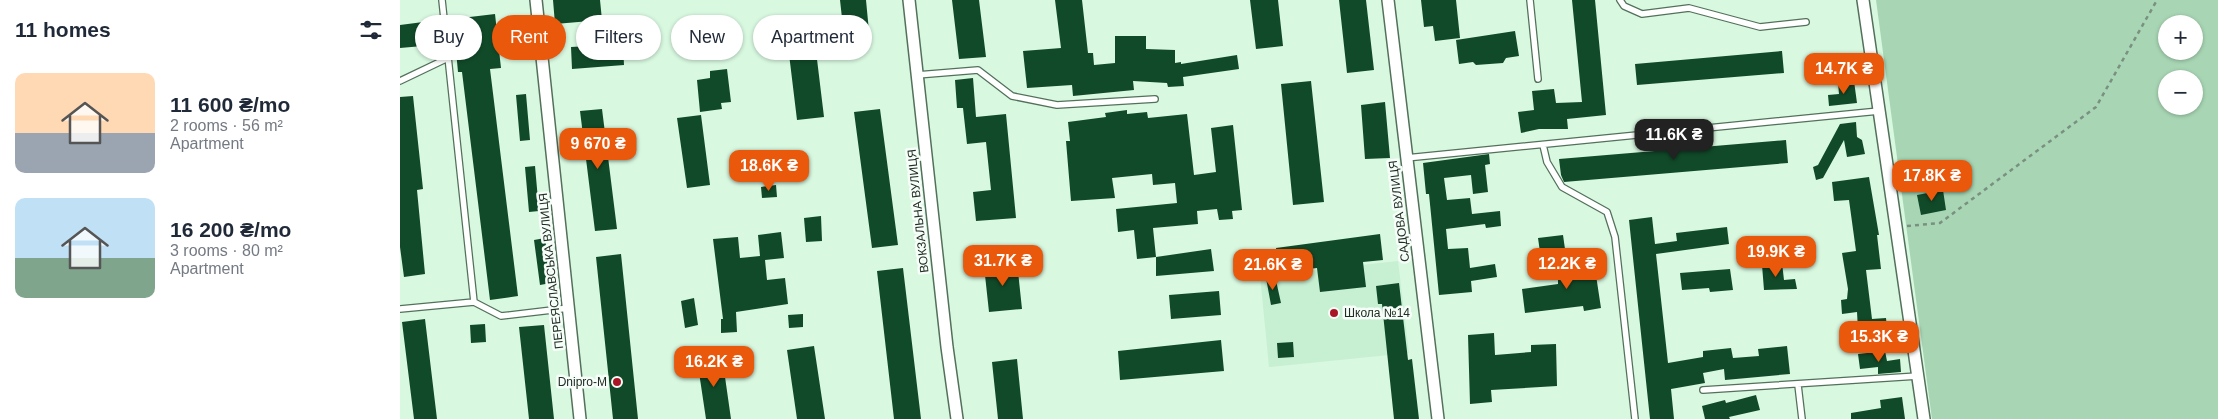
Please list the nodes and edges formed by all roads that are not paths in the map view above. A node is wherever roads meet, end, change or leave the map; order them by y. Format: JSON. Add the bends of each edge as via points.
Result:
{"nodes":[{"id":1,"x":442,"y":0,"type":"edge"},
{"id":2,"x":536,"y":0,"type":"edge"},
{"id":3,"x":909,"y":0,"type":"edge"},
{"id":4,"x":1388,"y":0,"type":"edge"},
{"id":5,"x":1530,"y":0,"type":"edge"},
{"id":6,"x":1620,"y":0,"type":"edge"},
{"id":7,"x":1863,"y":0,"type":"edge"},
{"id":8,"x":444,"y":15,"type":"edge"},
{"id":9,"x":1806,"y":22,"type":"dead end"},
{"id":10,"x":444,"y":60,"type":"edge"},
{"id":11,"x":448,"y":60,"type":"edge"},
{"id":12,"x":917,"y":75,"type":"junction"},
{"id":13,"x":1538,"y":79,"type":"dead end"},
{"id":14,"x":400,"y":81,"type":"edge"},
{"id":15,"x":1154,"y":99,"type":"dead end"},
{"id":16,"x":1879,"y":111,"type":"junction"},
{"id":17,"x":1543,"y":145,"type":"junction"},
{"id":18,"x":1406,"y":158,"type":"junction"},
{"id":19,"x":474,"y":302,"type":"junction"},
{"id":20,"x":400,"y":308,"type":"edge"},
{"id":21,"x":569,"y":308,"type":"junction"},
{"id":22,"x":1918,"y":376,"type":"junction"},
{"id":23,"x":1798,"y":385,"type":"junction"},
{"id":24,"x":1703,"y":390,"type":"dead end"},
{"id":25,"x":580,"y":419,"type":"edge"},
{"id":26,"x":957,"y":419,"type":"edge"},
{"id":27,"x":1438,"y":419,"type":"edge"},
{"id":28,"x":1635,"y":419,"type":"edge"},
{"id":29,"x":1802,"y":419,"type":"edge"},
{"id":30,"x":1924,"y":419,"type":"edge"}],
"edges":[{"from":1,"to":8,"type":"lane"},
{"from":2,"to":21,"type":"street","name":"ПЕРЕЯСЛАВСЬКА ВУЛИЦЯ"},
{"from":3,"to":12,"type":"street","name":"ВОКЗАЛЬНА ВУЛИЦЯ"},
{"from":4,"to":18,"type":"street","name":"САДОВА ВУЛИЦЯ"},
{"from":5,"to":13,"type":"lane"},
{"from":6,"to":9,"type":"lane","via":[[1624,6],[1642,14],[1689,8],[1760,26]]},
{"from":7,"to":16,"type":"street"},
{"from":10,"to":14,"type":"lane"},
{"from":11,"to":19,"type":"lane"},
{"from":12,"to":15,"type":"lane","via":[[978,70],[1012,96],[1056,105]]},
{"from":12,"to":26,"type":"street","name":"ВОКЗАЛЬНА ВУЛИЦЯ"},
{"from":16,"to":17,"type":"lane"},
{"from":16,"to":22,"type":"street"},
{"from":17,"to":18,"type":"lane"},
{"from":17,"to":28,"type":"lane","via":[[1547,162],[1562,187],[1607,212],[1615,236]]},
{"from":18,"to":27,"type":"street","name":"САДОВА ВУЛИЦЯ"},
{"from":19,"to":20,"type":"lane"},
{"from":19,"to":21,"type":"lane","via":[[501,316]]},
{"from":21,"to":25,"type":"street","name":"ПЕРЕЯСЛАВСЬКА ВУЛИЦЯ"},
{"from":22,"to":23,"type":"lane"},
{"from":22,"to":30,"type":"street"},
{"from":23,"to":24,"type":"lane"},
{"from":23,"to":29,"type":"lane"}]}
